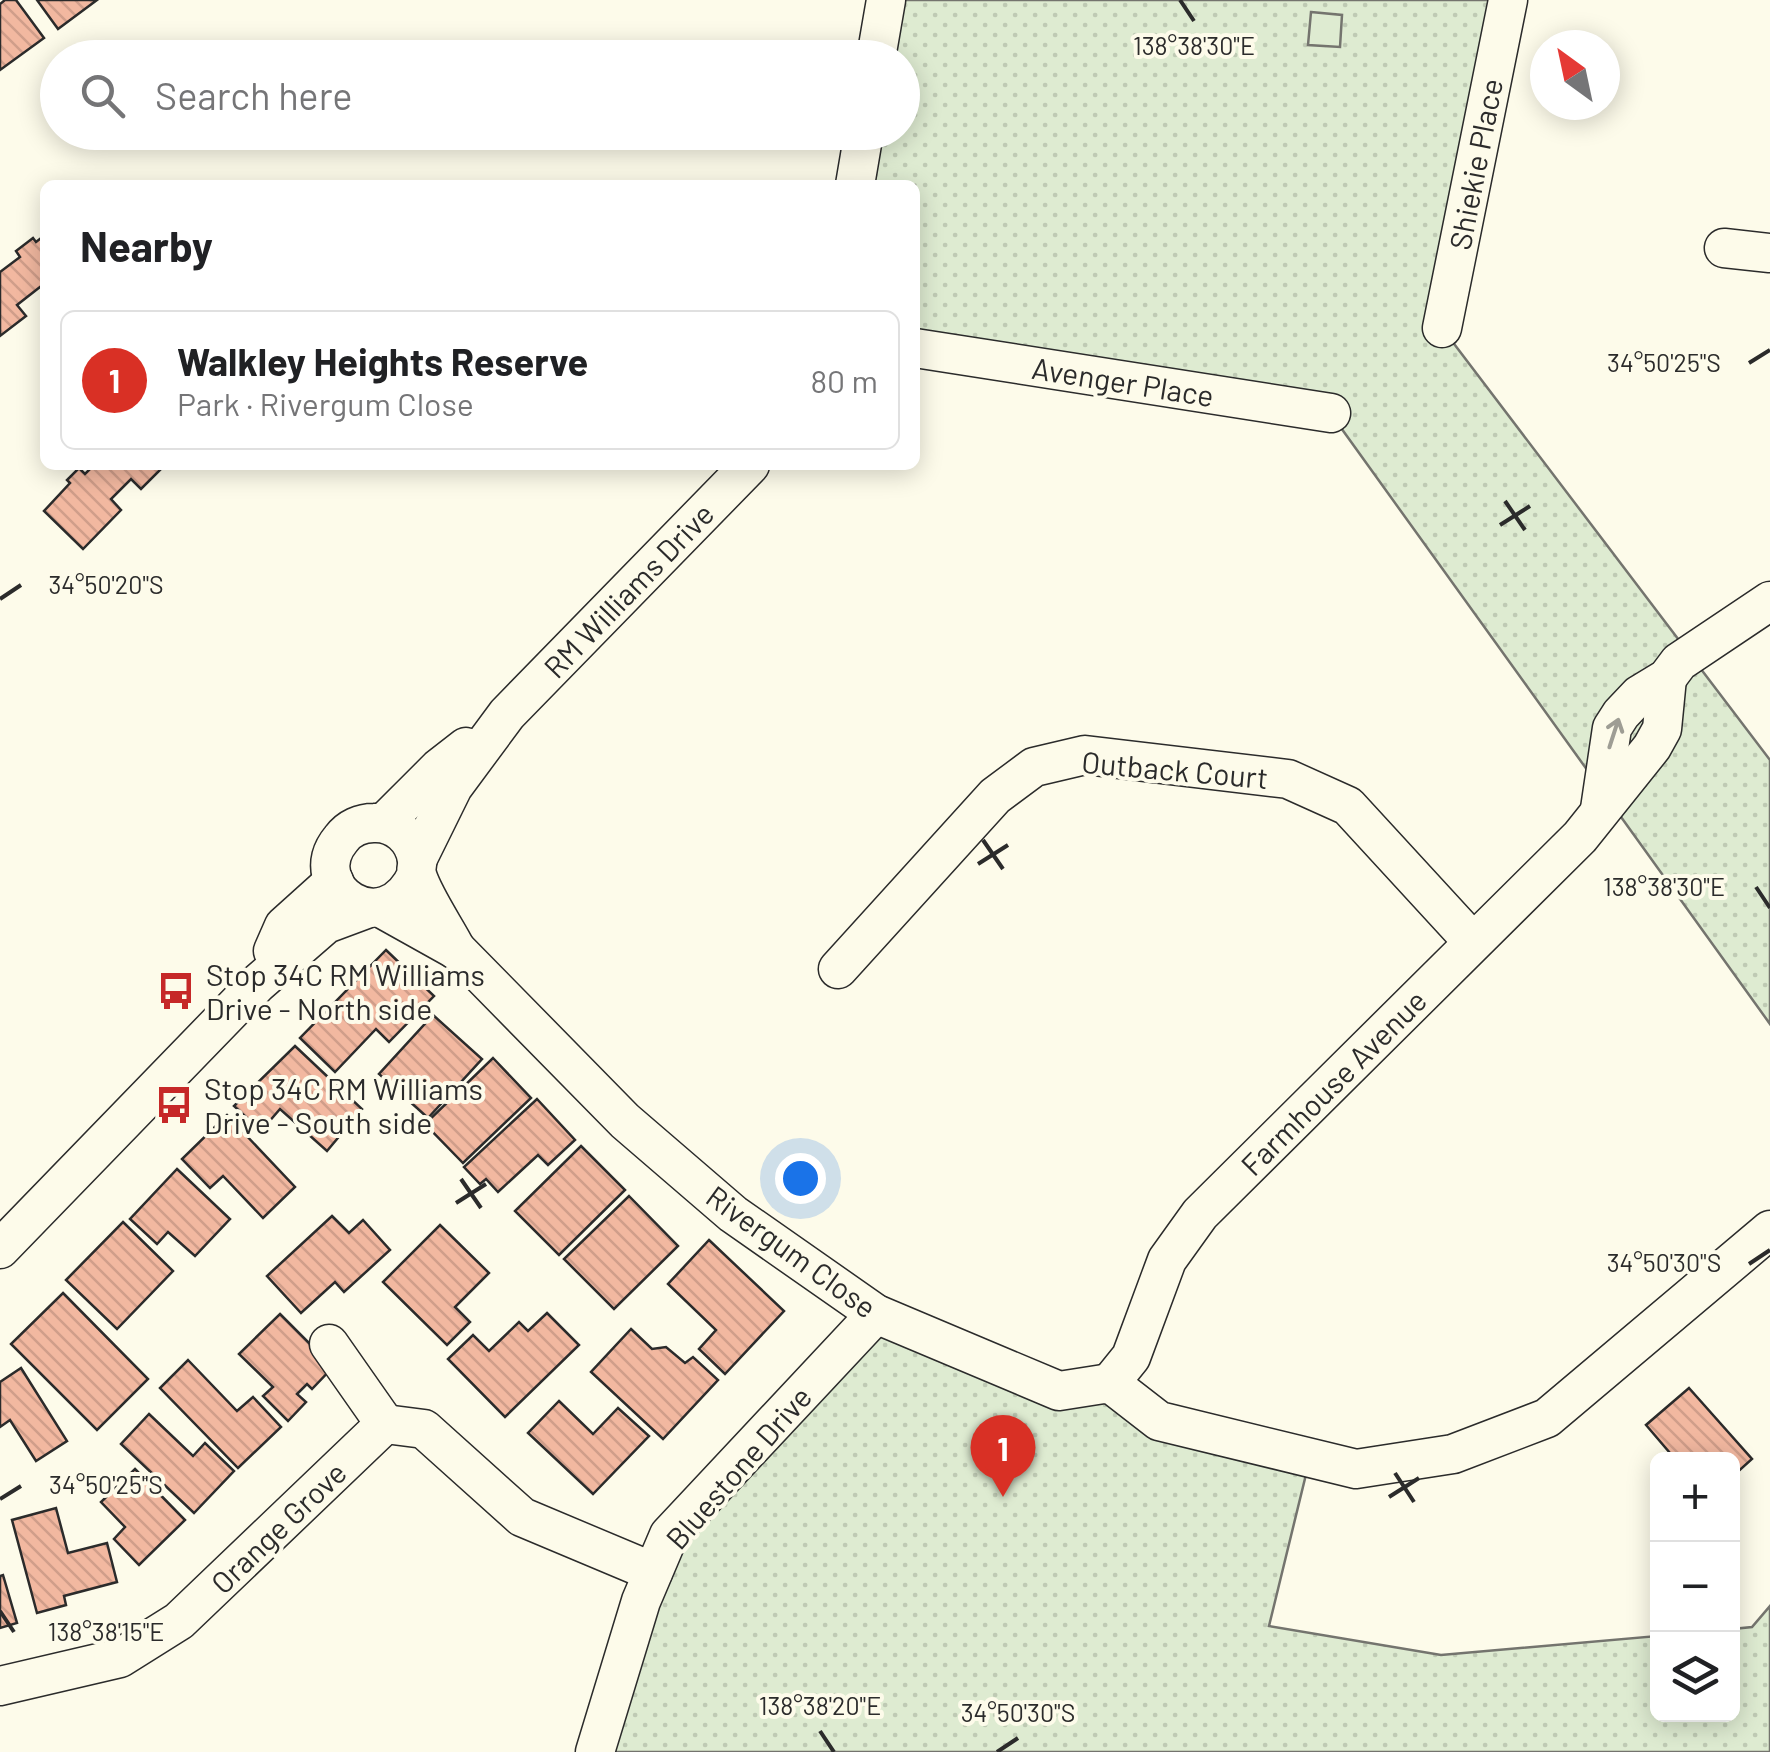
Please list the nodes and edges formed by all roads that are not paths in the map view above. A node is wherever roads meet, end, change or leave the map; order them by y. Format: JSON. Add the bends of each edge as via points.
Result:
{"nodes":[{"id":1,"x":886,"y":0,"type":"edge"},
{"id":2,"x":1508,"y":0,"type":"edge"},
{"id":3,"x":879,"y":40,"type":"edge"},
{"id":4,"x":861,"y":150,"type":"edge"},
{"id":5,"x":856,"y":180,"type":"edge"},
{"id":6,"x":1724,"y":248,"type":"dead end"},
{"id":7,"x":1770,"y":253,"type":"edge"},
{"id":8,"x":1442,"y":328,"type":"dead end"},
{"id":9,"x":920,"y":349,"type":"edge"},
{"id":10,"x":1331,"y":414,"type":"dead end"},
{"id":11,"x":745,"y":470,"type":"edge"},
{"id":12,"x":1770,"y":601,"type":"edge"},
{"id":13,"x":507,"y":714,"type":"junction"},
{"id":14,"x":384,"y":824,"type":"junction"},
{"id":15,"x":417,"y":867,"type":"junction"},
{"id":16,"x":334,"y":881,"type":"junction"},
{"id":17,"x":375,"y":908,"type":"junction"},
{"id":18,"x":1474,"y":942,"type":"junction"},
{"id":19,"x":458,"y":951,"type":"junction"},
{"id":20,"x":838,"y":969,"type":"dead end"},
{"id":21,"x":257,"y":984,"type":"junction"},
{"id":22,"x":1770,"y":1230,"type":"edge"},
{"id":23,"x":0,"y":1249,"type":"edge"},
{"id":24,"x":876,"y":1314,"type":"junction"},
{"id":25,"x":329,"y":1344,"type":"dead end"},
{"id":26,"x":1110,"y":1383,"type":"junction"},
{"id":27,"x":385,"y":1424,"type":"junction"},
{"id":28,"x":653,"y":1572,"type":"junction"},
{"id":29,"x":0,"y":1686,"type":"edge"},
{"id":30,"x":595,"y":1752,"type":"edge"}],
"edges":[{"from":1,"to":3,"type":"street"},
{"from":2,"to":8,"type":"street","name":"Shiekie Place"},
{"from":4,"to":5,"type":"street"},
{"from":6,"to":7,"type":"street"},
{"from":9,"to":10,"type":"street","name":"Avenger Place"},
{"from":11,"to":13,"type":"street","name":"RM Williams Drive"},
{"from":12,"to":18,"type":"street","name":"Farmhouse Avenue","via":[[1679,662],[1667,678],[1660,734],[1652,747],[1580,837]]},
{"from":13,"to":14,"type":"street","name":"RM Williams Drive","via":[[438,768]]},
{"from":13,"to":15,"type":"street","name":"RM Williams Drive","via":[[454,787]]},
{"from":14,"to":15,"type":"street","via":[[405,835]]},
{"from":14,"to":16,"type":"street","via":[[362,824],[344,834],[332,856]]},
{"from":15,"to":17,"type":"street","via":[[410,890]]},
{"from":15,"to":19,"type":"street","name":"Rivergum Close"},
{"from":16,"to":17,"type":"street","via":[[348,900]]},
{"from":16,"to":21,"type":"street","via":[[284,926]]},
{"from":17,"to":19,"type":"street","name":"Rivergum Close"},
{"from":17,"to":21,"type":"street","via":[[326,924]]},
{"from":18,"to":20,"type":"street","name":"Outback Court","via":[[1348,806],[1288,779],[1085,754],[1034,767],[995,796]]},
{"from":18,"to":26,"type":"street","name":"Farmhouse Avenue","via":[[1200,1214],[1167,1260],[1131,1356]]},
{"from":19,"to":24,"type":"street","name":"Rivergum Close","via":[[679,1168],[732,1214]]},
{"from":21,"to":23,"type":"street"},
{"from":22,"to":26,"type":"street","via":[[1547,1418],[1453,1454],[1356,1469],[1159,1421]]},
{"from":24,"to":26,"type":"street","name":"Rivergum Close","via":[[1059,1391]]},
{"from":24,"to":28,"type":"street","name":"Bluestone Drive","via":[[669,1535]]},
{"from":25,"to":27,"type":"street"},
{"from":27,"to":28,"type":"street","via":[[424,1428],[522,1517]]},
{"from":27,"to":29,"type":"street","name":"Orange Grove","via":[[179,1621],[120,1658]]},
{"from":28,"to":30,"type":"street","name":"Bluestone Drive"}]}
